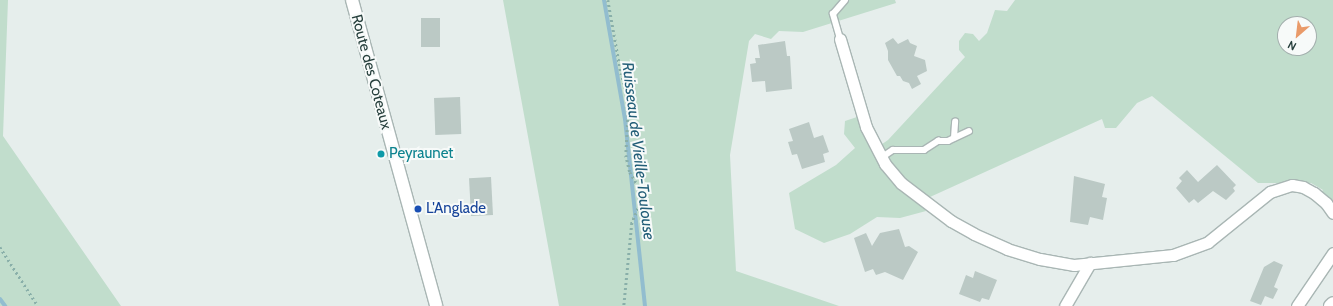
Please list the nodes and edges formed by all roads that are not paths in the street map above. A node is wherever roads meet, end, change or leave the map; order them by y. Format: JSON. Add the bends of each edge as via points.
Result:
{"nodes":[{"id":1,"x":352,"y":0,"type":"edge"},
{"id":2,"x":845,"y":0,"type":"edge"},
{"id":3,"x":840,"y":39,"type":"joint"},
{"id":4,"x":956,"y":122,"type":"dead end"},
{"id":5,"x":969,"y":131,"type":"dead end"},
{"id":6,"x":954,"y":138,"type":"junction"},
{"id":7,"x":881,"y":158,"type":"junction"},
{"id":8,"x":1333,"y":213,"type":"edge"},
{"id":9,"x":1333,"y":253,"type":"edge"},
{"id":10,"x":1090,"y":264,"type":"junction"},
{"id":11,"x":1333,"y":302,"type":"edge"},
{"id":12,"x":436,"y":306,"type":"edge"},
{"id":13,"x":1065,"y":306,"type":"edge"},
{"id":14,"x":1297,"y":306,"type":"edge"},
{"id":15,"x":1330,"y":306,"type":"edge"}],
"edges":[{"from":1,"to":12,"type":"street","name":"Route des Coteaux"},
{"from":2,"to":3,"type":"lane","via":[[833,14]]},
{"from":3,"to":7,"type":"street","via":[[866,127]]},
{"from":4,"to":6,"type":"lane"},
{"from":5,"to":6,"type":"lane"},
{"from":6,"to":7,"type":"lane","via":[[938,141],[924,150],[893,150]]},
{"from":7,"to":10,"type":"street","via":[[901,183],[951,221],[974,234],[1040,259],[1074,265]]},
{"from":8,"to":10,"type":"street","via":[[1326,203],[1303,187],[1281,187],[1270,192],[1208,242],[1192,249],[1173,256]]},
{"from":9,"to":14,"type":"street"},
{"from":10,"to":13,"type":"street"},
{"from":11,"to":15,"type":"street"}]}
